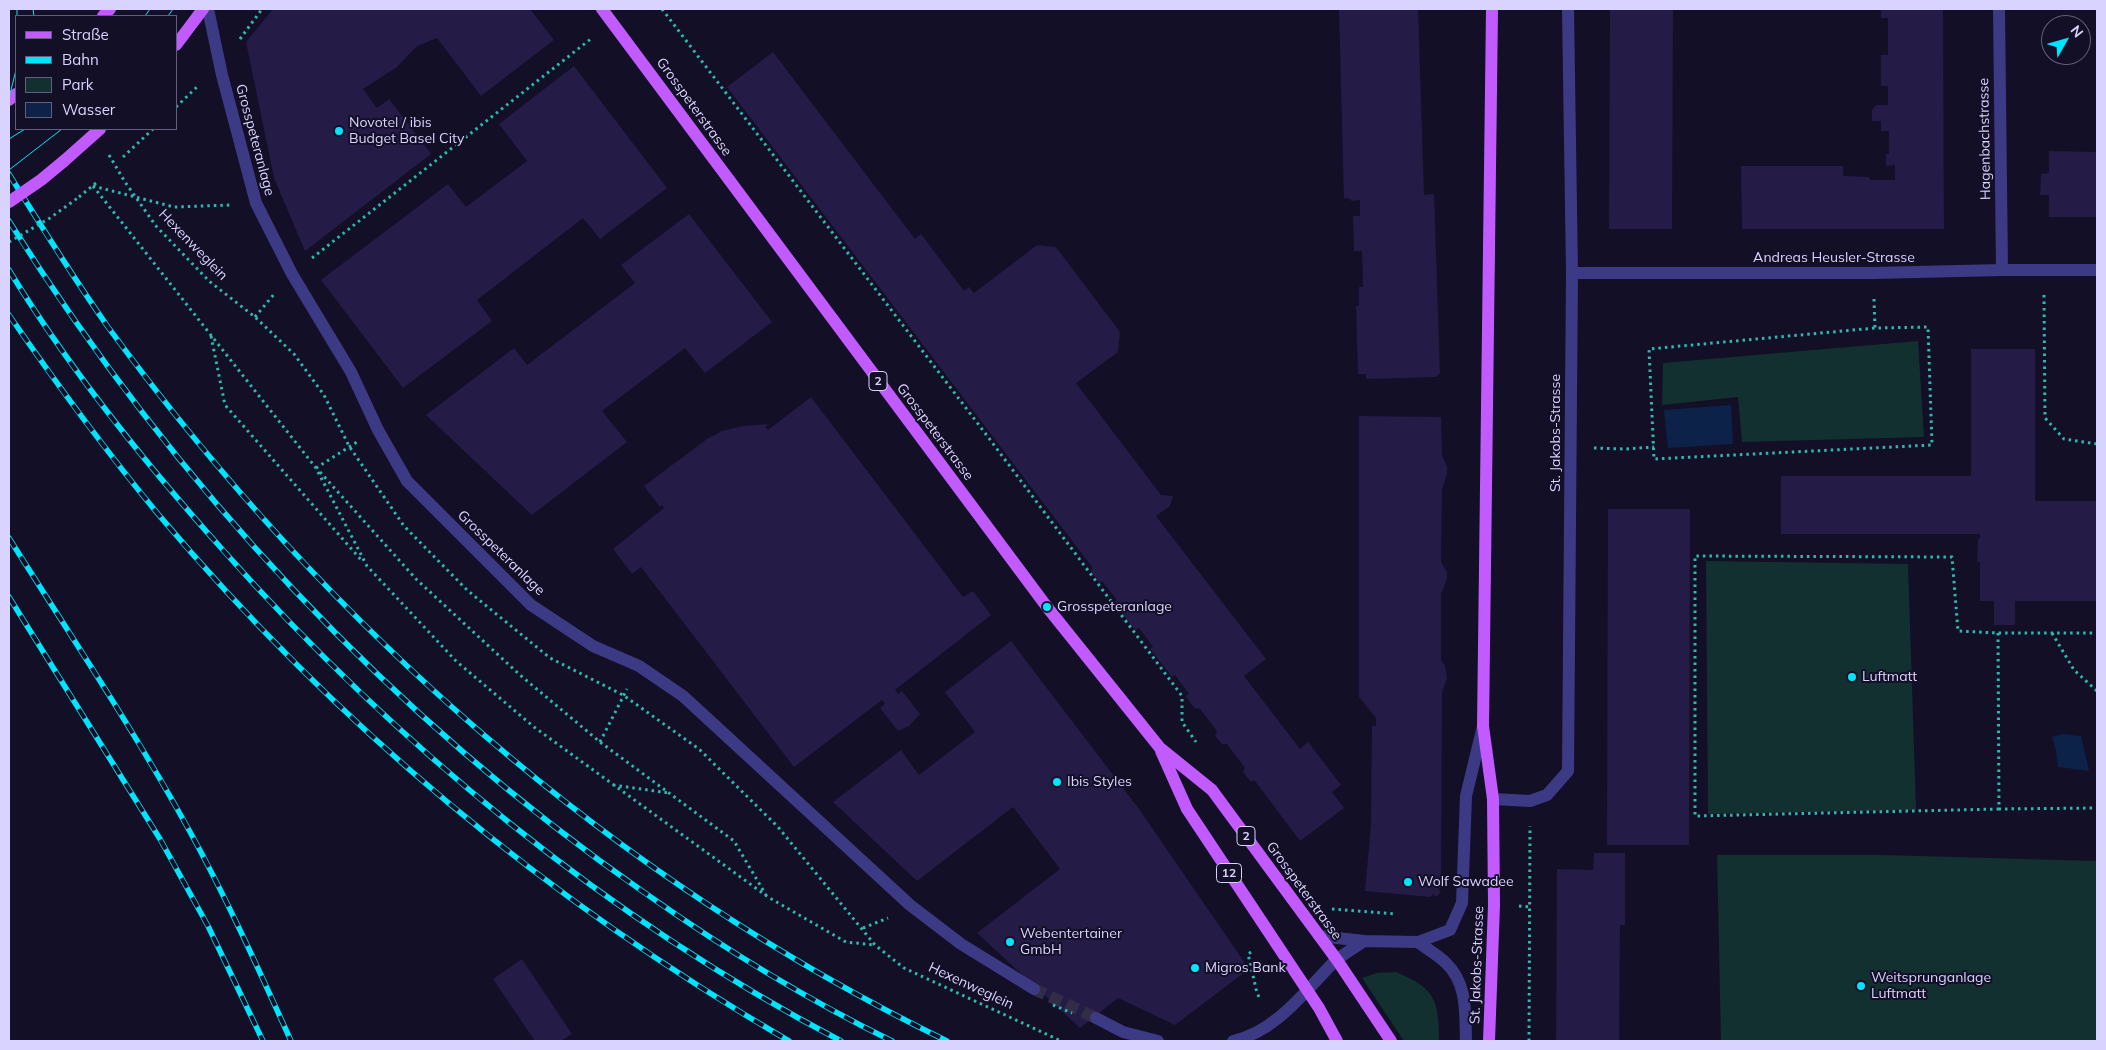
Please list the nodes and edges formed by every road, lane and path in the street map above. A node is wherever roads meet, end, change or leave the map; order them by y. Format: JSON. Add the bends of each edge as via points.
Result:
{"nodes":[{"id":1,"x":203,"y":9,"type":"edge"},
{"id":2,"x":208,"y":9,"type":"edge"},
{"id":3,"x":602,"y":9,"type":"edge"},
{"id":4,"x":662,"y":9,"type":"edge"},
{"id":5,"x":1492,"y":9,"type":"edge"},
{"id":6,"x":1568,"y":9,"type":"edge"},
{"id":7,"x":1999,"y":9,"type":"edge"},
{"id":8,"x":612,"y":22,"type":"junction"},
{"id":9,"x":178,"y":42,"type":"edge"},
{"id":10,"x":99,"y":130,"type":"edge"},
{"id":11,"x":152,"y":130,"type":"edge"},
{"id":12,"x":109,"y":155,"type":"dead end"},
{"id":13,"x":123,"y":157,"type":"dead end"},
{"id":14,"x":94,"y":184,"type":"junction"},
{"id":15,"x":135,"y":197,"type":"junction"},
{"id":16,"x":9,"y":202,"type":"edge"},
{"id":17,"x":256,"y":203,"type":"junction"},
{"id":18,"x":9,"y":242,"type":"edge"},
{"id":19,"x":2002,"y":270,"type":"junction"},
{"id":20,"x":2044,"y":270,"type":"junction"},
{"id":21,"x":2097,"y":270,"type":"edge"},
{"id":22,"x":1572,"y":273,"type":"junction"},
{"id":23,"x":1872,"y":273,"type":"junction"},
{"id":24,"x":292,"y":274,"type":"junction"},
{"id":25,"x":255,"y":317,"type":"dead end"},
{"id":26,"x":1876,"y":328,"type":"junction"},
{"id":27,"x":211,"y":335,"type":"junction"},
{"id":28,"x":378,"y":430,"type":"junction"},
{"id":29,"x":2097,"y":444,"type":"edge"},
{"id":30,"x":1654,"y":447,"type":"junction"},
{"id":31,"x":1591,"y":448,"type":"dead end"},
{"id":32,"x":316,"y":468,"type":"junction"},
{"id":33,"x":367,"y":566,"type":"junction"},
{"id":34,"x":1998,"y":633,"type":"junction"},
{"id":35,"x":2052,"y":633,"type":"junction"},
{"id":36,"x":2097,"y":633,"type":"edge"},
{"id":37,"x":639,"y":666,"type":"junction"},
{"id":38,"x":2097,"y":691,"type":"edge"},
{"id":39,"x":1483,"y":726,"type":"junction"},
{"id":40,"x":600,"y":742,"type":"junction"},
{"id":41,"x":1200,"y":746,"type":"dead end"},
{"id":42,"x":1160,"y":748,"type":"junction"},
{"id":43,"x":612,"y":784,"type":"junction"},
{"id":44,"x":669,"y":793,"type":"junction"},
{"id":45,"x":1493,"y":799,"type":"junction"},
{"id":46,"x":1530,"y":800,"type":"junction"},
{"id":47,"x":2097,"y":808,"type":"edge"},
{"id":48,"x":1999,"y":809,"type":"junction"},
{"id":49,"x":768,"y":897,"type":"junction"},
{"id":50,"x":1328,"y":909,"type":"dead end"},
{"id":51,"x":1404,"y":914,"type":"dead end"},
{"id":52,"x":1319,"y":936,"type":"junction"},
{"id":53,"x":1364,"y":941,"type":"junction"},
{"id":54,"x":1418,"y":942,"type":"junction"},
{"id":55,"x":1337,"y":960,"type":"junction"},
{"id":56,"x":1034,"y":989,"type":"tunnel mouth"},
{"id":57,"x":1307,"y":991,"type":"junction"},
{"id":58,"x":1096,"y":1018,"type":"tunnel mouth"},
{"id":59,"x":1061,"y":1041,"type":"edge"},
{"id":60,"x":1158,"y":1041,"type":"edge"},
{"id":61,"x":1233,"y":1041,"type":"edge"},
{"id":62,"x":1337,"y":1041,"type":"edge"},
{"id":63,"x":1391,"y":1041,"type":"edge"},
{"id":64,"x":1466,"y":1041,"type":"edge"},
{"id":65,"x":1489,"y":1041,"type":"edge"},
{"id":66,"x":1529,"y":1041,"type":"edge"}],
"edges":[{"from":1,"to":9,"type":"main road"},
{"from":2,"to":17,"type":"street","name":"Grosspeteranlage","via":[[222,76]]},
{"from":3,"to":8,"type":"main road","name":"Grosspeterstrasse","number":"2"},
{"from":4,"to":41,"type":"path","via":[[1182,696],[1182,722]]},
{"from":5,"to":39,"type":"main road","name":"St. Jakobs-Strasse"},
{"from":6,"to":22,"type":"street","name":"St. Jakobs-Strasse"},
{"from":7,"to":19,"type":"street","name":"Hagenbachstrasse"},
{"from":8,"to":24,"type":"path"},
{"from":8,"to":42,"type":"main road","name":"Grosspeterstrasse","number":"2","via":[[1047,607]]},
{"from":10,"to":16,"type":"main road","bridge":true,"via":[[41,180]]},
{"from":11,"to":13,"type":"path"},
{"from":12,"to":15,"type":"path","name":"Hexenweglein"},
{"from":14,"to":15,"type":"path"},
{"from":14,"to":18,"type":"path","bridge":true,"via":[[50,218]]},
{"from":14,"to":27,"type":"path"},
{"from":15,"to":17,"type":"path","via":[[174,208]]},
{"from":15,"to":25,"type":"path","name":"Hexenweglein","via":[[156,226],[209,281]]},
{"from":17,"to":24,"type":"street","name":"Grosspeteranlage"},
{"from":19,"to":20,"type":"street","name":"Andreas Heusler-Strasse"},
{"from":19,"to":23,"type":"street","name":"Andreas Heusler-Strasse"},
{"from":20,"to":21,"type":"street","name":"Andreas Heusler-Strasse"},
{"from":20,"to":29,"type":"path","via":[[2045,418],[2064,439]]},
{"from":22,"to":23,"type":"street","name":"Andreas Heusler-Strasse"},
{"from":22,"to":46,"type":"street","name":"St. Jakobs-Strasse","via":[[1568,771],[1546,795]]},
{"from":23,"to":26,"type":"path"},
{"from":24,"to":28,"type":"street","name":"Grosspeteranlage","via":[[351,372]]},
{"from":26,"to":30,"type":"path","via":[[1649,350]]},
{"from":26,"to":30,"type":"path","via":[[1928,327],[1932,445],[1654,459]]},
{"from":27,"to":32,"type":"path"},
{"from":27,"to":33,"type":"path","via":[[225,405]]},
{"from":28,"to":32,"type":"path"},
{"from":28,"to":37,"type":"street","name":"Grosspeteranlage","via":[[407,481],[531,605],[593,646]]},
{"from":30,"to":31,"type":"path"},
{"from":32,"to":33,"type":"path"},
{"from":32,"to":40,"type":"path","via":[[416,579],[520,675]]},
{"from":33,"to":43,"type":"path","via":[[456,661],[534,727]]},
{"from":34,"to":35,"type":"path"},
{"from":34,"to":48,"type":"path"},
{"from":34,"to":48,"type":"path","via":[[1958,631],[1952,557],[1695,556],[1695,816]]},
{"from":35,"to":36,"type":"path"},
{"from":35,"to":38,"type":"path","via":[[2074,670]]},
{"from":37,"to":40,"type":"path"},
{"from":37,"to":56,"type":"street","name":"Grosspeteranlage","via":[[683,696],[910,905],[961,944]]},
{"from":39,"to":45,"type":"main road","name":"St. Jakobs-Strasse"},
{"from":39,"to":54,"type":"street","name":"St. Jakobs-Strasse","via":[[1466,796],[1462,903],[1450,930]]},
{"from":40,"to":44,"type":"path"},
{"from":42,"to":52,"type":"main road","name":"Grosspeterstrasse","number":"2","via":[[1212,790]]},
{"from":42,"to":57,"type":"main road","name":"Grosspeterstrasse","number":"12","via":[[1187,809]]},
{"from":43,"to":44,"type":"path"},
{"from":43,"to":49,"type":"path"},
{"from":44,"to":49,"type":"path","via":[[734,841]]},
{"from":45,"to":46,"type":"street","name":"St. Jakobs-Strasse"},
{"from":45,"to":65,"type":"main road","name":"St. Jakobs-Strasse","via":[[1494,906]]},
{"from":46,"to":66,"type":"path"},
{"from":47,"to":48,"type":"path"},
{"from":49,"to":59,"type":"path","name":"Hexenweglein","via":[[846,942],[875,945],[904,968]]},
{"from":50,"to":51,"type":"path"},
{"from":52,"to":53,"type":"street","name":"St. Jakobs-Strasse"},
{"from":52,"to":55,"type":"main road","name":"Grosspeterstrasse","number":"2"},
{"from":53,"to":54,"type":"street","name":"St. Jakobs-Strasse"},
{"from":53,"to":55,"type":"street"},
{"from":54,"to":64,"type":"street","name":"St. Jakobs-Strasse","via":[[1456,974],[1465,999]]},
{"from":55,"to":57,"type":"street"},
{"from":55,"to":63,"type":"main road","name":"Grosspeterstrasse","number":"2"},
{"from":57,"to":61,"type":"street","via":[[1275,1020],[1248,1038]]},
{"from":57,"to":62,"type":"main road","name":"Grosspeterstrasse"},
{"from":58,"to":60,"type":"street","via":[[1123,1032]]}]}
